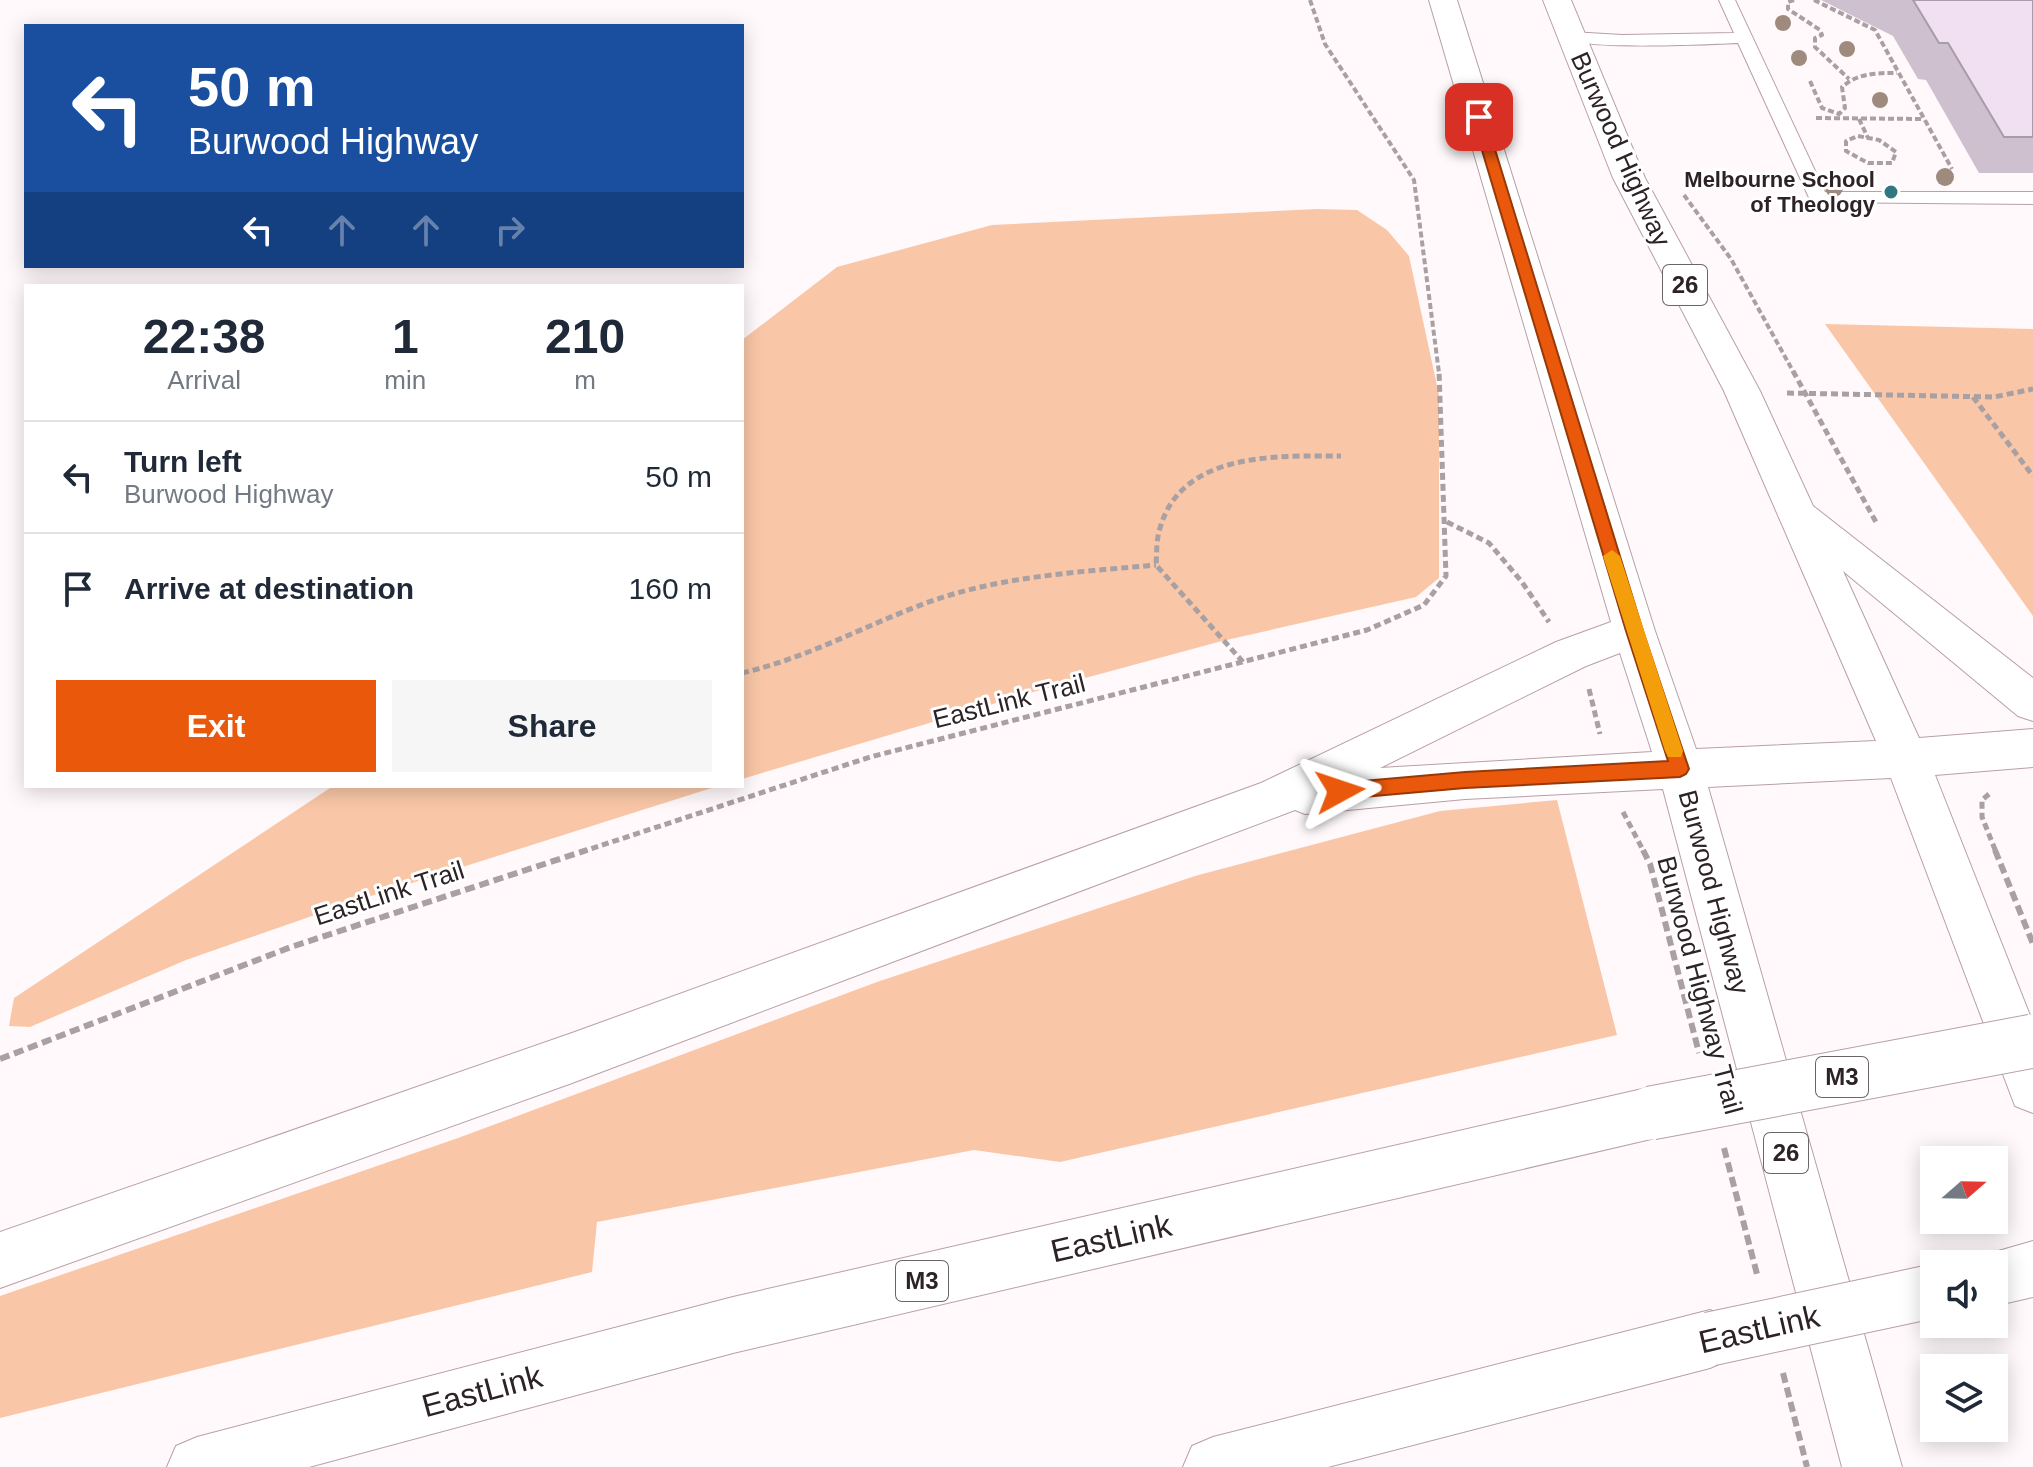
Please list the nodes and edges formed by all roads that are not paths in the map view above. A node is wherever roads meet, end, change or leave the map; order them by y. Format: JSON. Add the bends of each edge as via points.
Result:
{"nodes":[{"id":1,"x":1443,"y":0,"type":"edge"},
{"id":2,"x":1557,"y":0,"type":"edge"},
{"id":3,"x":1727,"y":0,"type":"edge"},
{"id":4,"x":1571,"y":37,"type":"junction"},
{"id":5,"x":1745,"y":38,"type":"junction"},
{"id":6,"x":2033,"y":198,"type":"edge"},
{"id":7,"x":1797,"y":511,"type":"junction"},
{"id":8,"x":1634,"y":631,"type":"junction"},
{"id":9,"x":2033,"y":703,"type":"edge"},
{"id":10,"x":2016,"y":750,"type":"edge"},
{"id":11,"x":1906,"y":758,"type":"junction"},
{"id":12,"x":1680,"y":769,"type":"junction"},
{"id":13,"x":1277,"y":797,"type":"junction"},
{"id":14,"x":2033,"y":1041,"type":"edge"},
{"id":15,"x":2033,"y":1088,"type":"edge"},
{"id":16,"x":0,"y":1260,"type":"edge"},
{"id":17,"x":2033,"y":1269,"type":"edge"},
{"id":18,"x":2008,"y":1275,"type":"edge"},
{"id":19,"x":1920,"y":1294,"type":"edge"},
{"id":20,"x":197,"y":1467,"type":"edge"},
{"id":21,"x":1213,"y":1467,"type":"edge"},
{"id":22,"x":1872,"y":1467,"type":"edge"}],
"edges":[{"from":1,"to":8,"type":"highway","name":"Burwood Highway","number":"26"},
{"from":2,"to":4,"type":"highway","name":"Burwood Highway","number":"26"},
{"from":3,"to":5,"type":"lane"},
{"from":4,"to":5,"type":"lane"},
{"from":4,"to":7,"type":"highway","name":"Burwood Highway","number":"26","via":[[1629,178],[1742,391]]},
{"from":5,"to":6,"type":"lane","via":[[1818,198]]},
{"from":7,"to":9,"type":"highway"},
{"from":7,"to":11,"type":"highway","name":"Burwood Highway","number":"26"},
{"from":8,"to":12,"type":"highway","name":"Burwood Highway","number":"26"},
{"from":8,"to":13,"type":"highway","via":[[1571,654]]},
{"from":10,"to":11,"type":"highway"},
{"from":11,"to":12,"type":"highway"},
{"from":11,"to":15,"type":"highway","name":"Burwood Highway","number":"26"},
{"from":12,"to":13,"type":"highway"},
{"from":12,"to":22,"type":"highway","name":"Burwood Highway","number":"26"},
{"from":13,"to":16,"type":"highway","via":[[572,1058]]},
{"from":14,"to":20,"type":"highway","name":"EastLink","number":"M3","bridge":true,"via":[[1651,1113],[733,1325]]},
{"from":17,"to":18,"type":"highway"},
{"from":19,"to":21,"type":"highway","name":"EastLink","bridge":true,"via":[[1710,1339]]}]}
